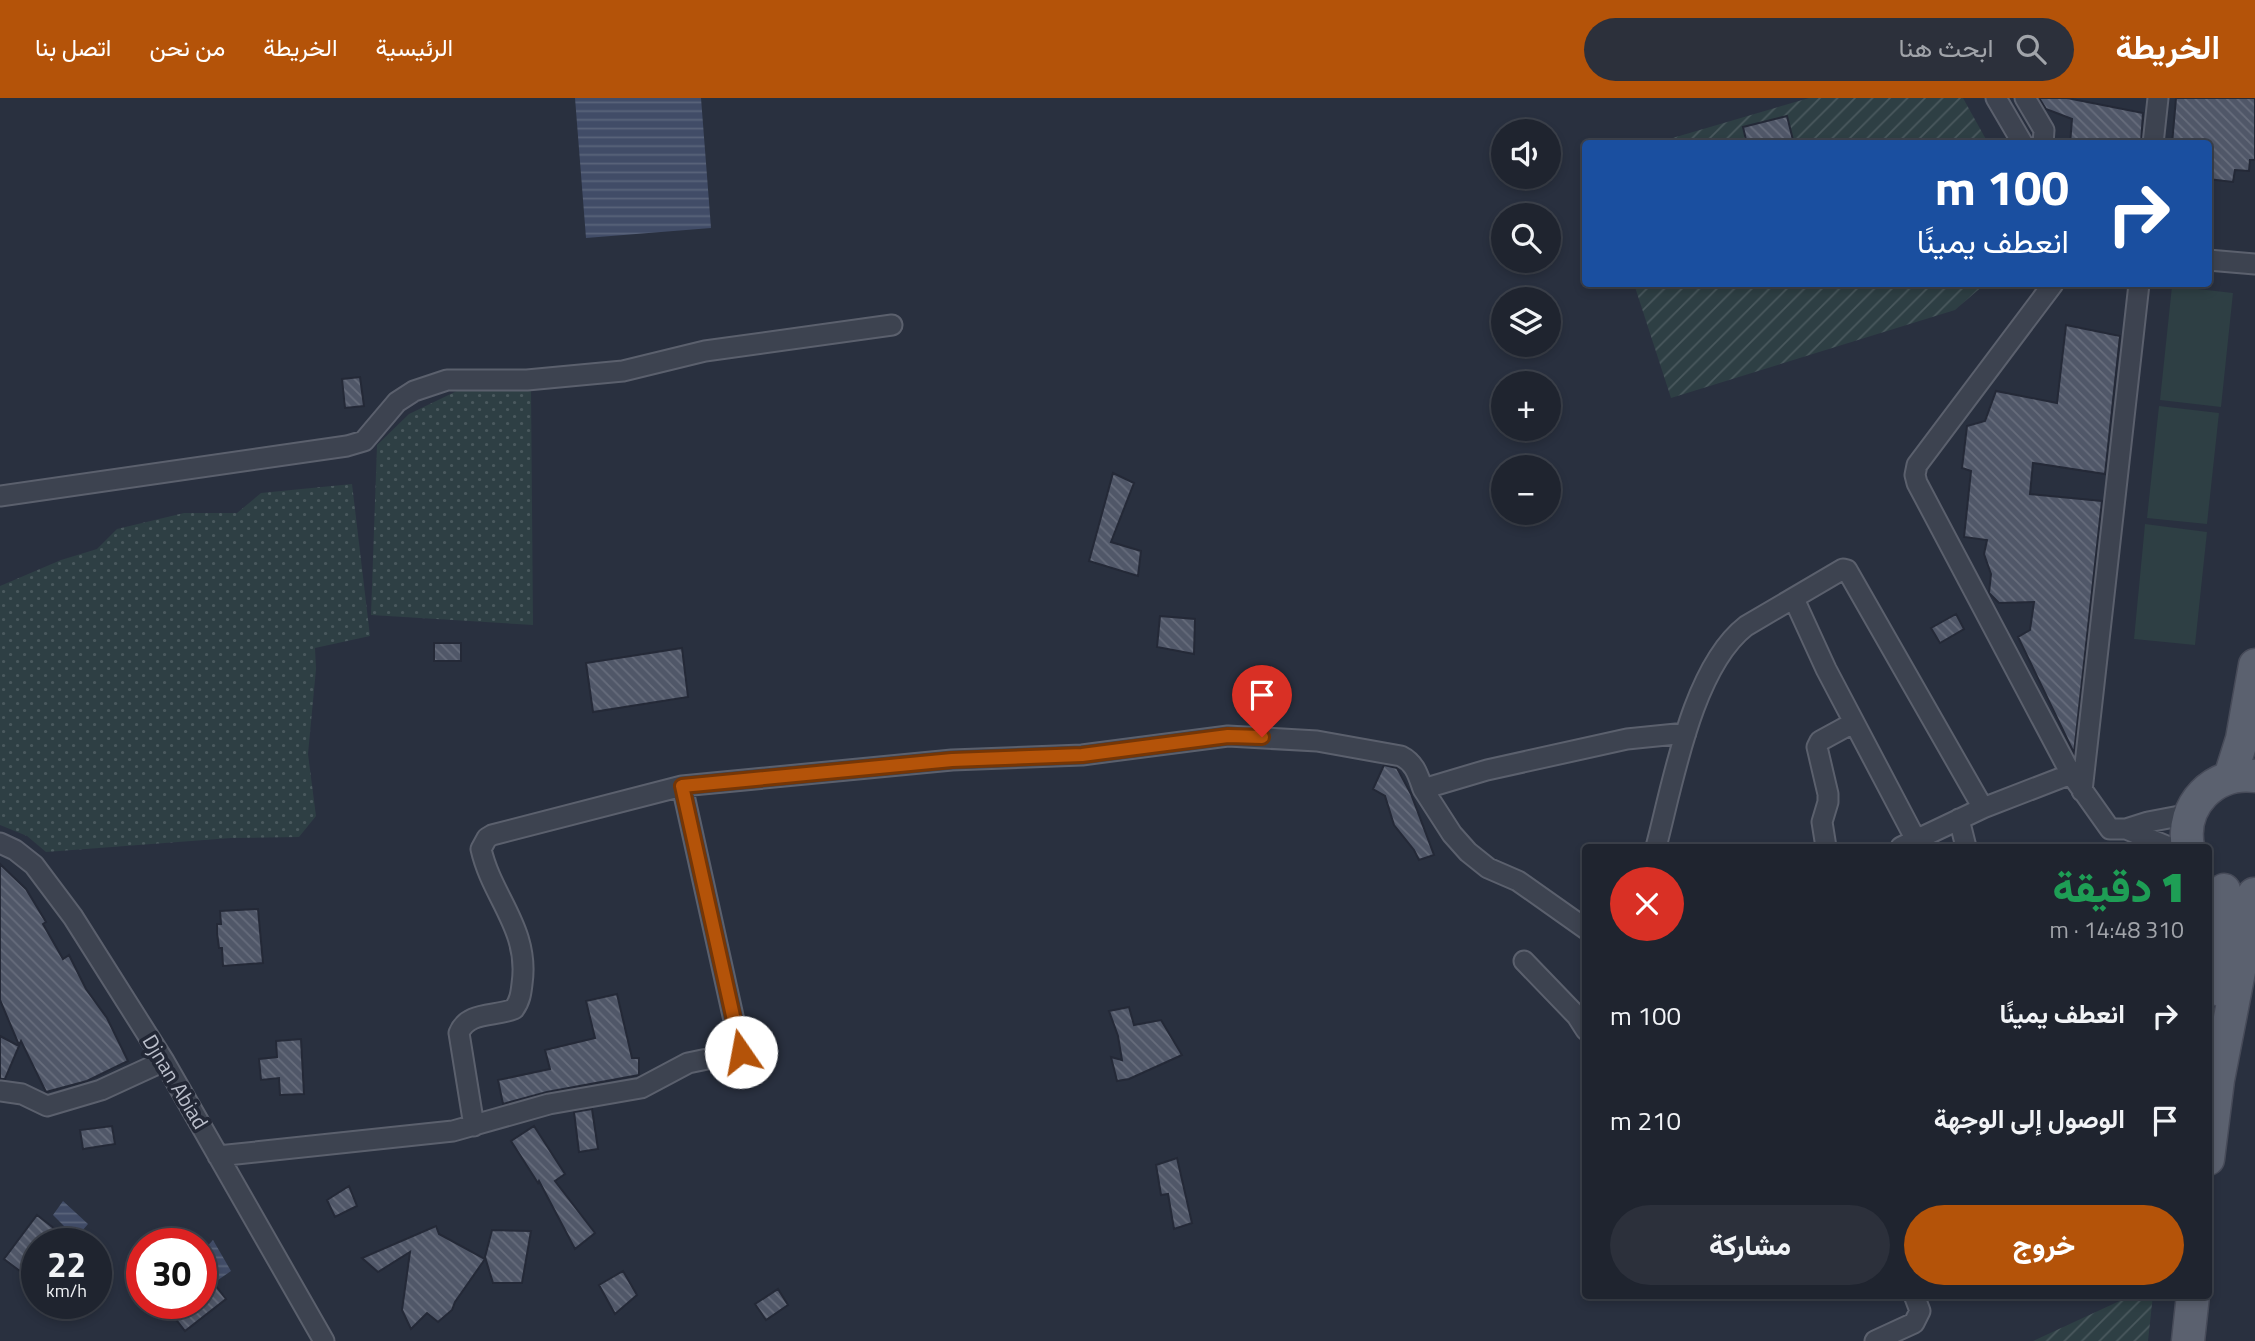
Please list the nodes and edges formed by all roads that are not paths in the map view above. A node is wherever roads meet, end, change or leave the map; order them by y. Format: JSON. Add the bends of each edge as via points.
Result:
{"nodes":[{"id":1,"x":1996,"y":98,"type":"edge"},
{"id":2,"x":2025,"y":98,"type":"edge"},
{"id":3,"x":2158,"y":98,"type":"edge"},
{"id":4,"x":2021,"y":140,"type":"edge"},
{"id":5,"x":2043,"y":140,"type":"edge"},
{"id":6,"x":2153,"y":140,"type":"edge"},
{"id":7,"x":2212,"y":260,"type":"edge"},
{"id":8,"x":2255,"y":264,"type":"edge"},
{"id":9,"x":2051,"y":287,"type":"edge"},
{"id":10,"x":2139,"y":287,"type":"edge"},
{"id":11,"x":892,"y":325,"type":"dead end"},
{"id":12,"x":0,"y":496,"type":"edge"},
{"id":13,"x":1794,"y":599,"type":"junction"},
{"id":14,"x":2255,"y":665,"type":"edge"},
{"id":15,"x":1853,"y":723,"type":"junction"},
{"id":16,"x":1686,"y":733,"type":"junction"},
{"id":17,"x":2071,"y":774,"type":"junction"},
{"id":18,"x":2242,"y":776,"type":"edge"},
{"id":19,"x":682,"y":786,"type":"junction"},
{"id":20,"x":1423,"y":789,"type":"junction"},
{"id":21,"x":2082,"y":791,"type":"junction"},
{"id":22,"x":1983,"y":808,"type":"junction"},
{"id":23,"x":2190,"y":814,"type":"junction"},
{"id":24,"x":1959,"y":819,"type":"junction"},
{"id":25,"x":2113,"y":835,"type":"edge"},
{"id":26,"x":0,"y":843,"type":"edge"},
{"id":27,"x":1657,"y":844,"type":"edge"},
{"id":28,"x":1826,"y":844,"type":"edge"},
{"id":29,"x":1908,"y":844,"type":"edge"},
{"id":30,"x":1965,"y":844,"type":"edge"},
{"id":31,"x":2155,"y":844,"type":"edge"},
{"id":32,"x":2188,"y":844,"type":"edge"},
{"id":33,"x":2235,"y":890,"type":"edge"},
{"id":34,"x":1582,"y":926,"type":"edge"},
{"id":35,"x":1524,"y":961,"type":"dead end"},
{"id":36,"x":1582,"y":1024,"type":"edge"},
{"id":37,"x":164,"y":1061,"type":"junction"},
{"id":38,"x":0,"y":1091,"type":"edge"},
{"id":39,"x":2212,"y":1122,"type":"edge"},
{"id":40,"x":474,"y":1126,"type":"junction"},
{"id":41,"x":218,"y":1156,"type":"junction"},
{"id":42,"x":1916,"y":1299,"type":"edge"},
{"id":43,"x":2193,"y":1299,"type":"edge"},
{"id":44,"x":324,"y":1341,"type":"edge"},
{"id":45,"x":1875,"y":1341,"type":"edge"},
{"id":46,"x":2188,"y":1341,"type":"edge"}],
"edges":[{"from":1,"to":4,"type":"street"},
{"from":2,"to":5,"type":"street","via":[[2044,130]]},
{"from":3,"to":6,"type":"street"},
{"from":7,"to":8,"type":"street"},
{"from":9,"to":17,"type":"street","via":[[1917,465],[1915,475]]},
{"from":10,"to":21,"type":"street"},
{"from":11,"to":12,"type":"street","via":[[705,351],[623,371],[527,380],[447,380],[397,402],[364,441],[347,446]]},
{"from":13,"to":15,"type":"street"},
{"from":13,"to":16,"type":"street","via":[[1732,636],[1704,685]]},
{"from":13,"to":22,"type":"street","via":[[1834,572],[1847,570]]},
{"from":14,"to":18,"type":"main road","via":[[2242,739]]},
{"from":15,"to":28,"type":"street","via":[[1817,747],[1828,794],[1822,822]]},
{"from":15,"to":29,"type":"street"},
{"from":16,"to":20,"type":"street","via":[[1627,739]]},
{"from":16,"to":27,"type":"street"},
{"from":17,"to":21,"type":"street"},
{"from":17,"to":22,"type":"street"},
{"from":18,"to":23,"type":"main road","via":[[2217,782]]},
{"from":19,"to":20,"type":"street","via":[[952,760],[1082,755],[1228,736],[1317,741],[1401,756],[1410,761]]},
{"from":19,"to":40,"type":"street","via":[[492,835],[483,844],[483,855],[521,944],[523,976],[514,1009],[475,1017],[459,1032]]},
{"from":19,"to":40,"type":"street","via":[[741,1052],[688,1063],[641,1088],[549,1104]]},
{"from":20,"to":34,"type":"street","via":[[1468,852]]},
{"from":21,"to":25,"type":"street"},
{"from":22,"to":24,"type":"street"},
{"from":23,"to":25,"type":"street"},
{"from":23,"to":32,"type":"main road"},
{"from":24,"to":29,"type":"street"},
{"from":24,"to":30,"type":"street"},
{"from":25,"to":31,"type":"street"},
{"from":26,"to":37,"type":"street","name":"Djnan Abiad","via":[[34,865],[49,882]]},
{"from":33,"to":39,"type":"main road"},
{"from":35,"to":36,"type":"street"},
{"from":37,"to":38,"type":"street","via":[[101,1090],[47,1106],[22,1094]]},
{"from":37,"to":41,"type":"street","name":"Djnan Abiad"},
{"from":40,"to":41,"type":"street"},
{"from":41,"to":44,"type":"street","name":"Djnan Abiad"},
{"from":42,"to":45,"type":"street","via":[[1920,1311],[1914,1322]]},
{"from":43,"to":46,"type":"main road"}]}
